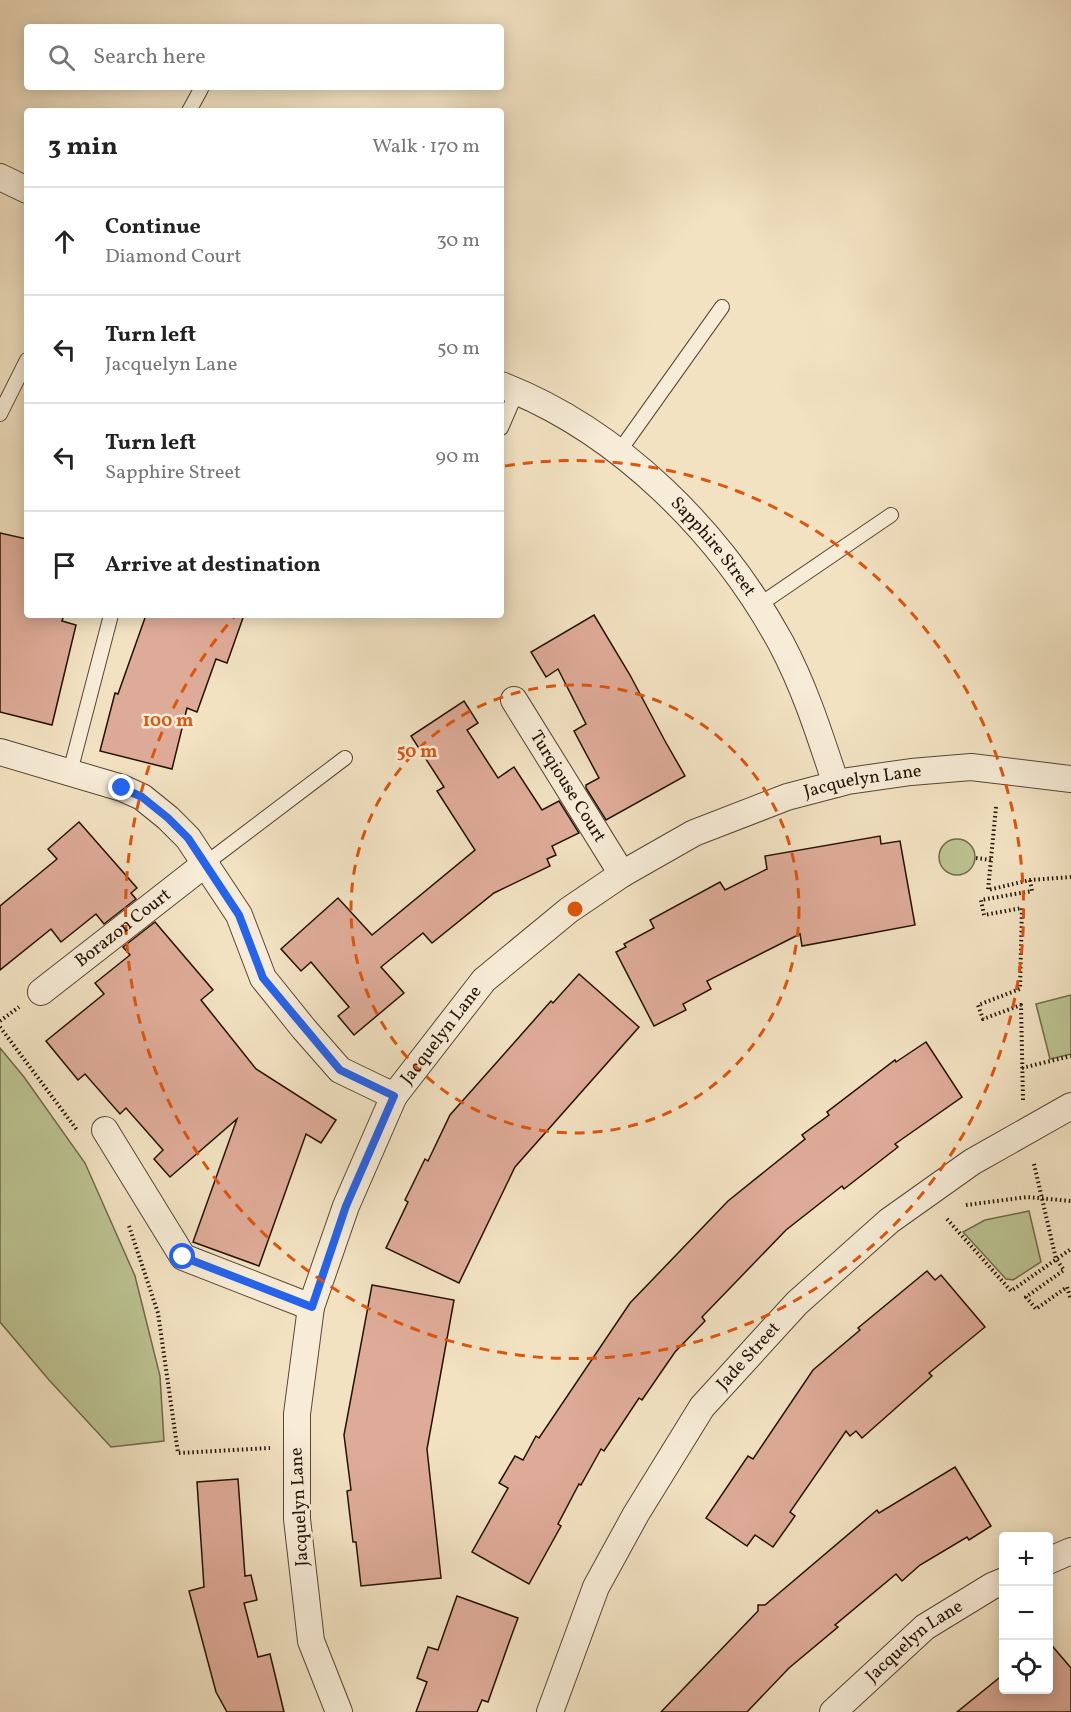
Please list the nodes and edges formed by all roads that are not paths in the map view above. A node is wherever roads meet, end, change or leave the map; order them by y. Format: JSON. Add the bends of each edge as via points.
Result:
{"nodes":[{"id":1,"x":200,"y":90,"type":"edge"},
{"id":2,"x":191,"y":108,"type":"edge"},
{"id":3,"x":0,"y":177,"type":"edge"},
{"id":4,"x":24,"y":189,"type":"edge"},
{"id":5,"x":722,"y":307,"type":"dead end"},
{"id":6,"x":24,"y":366,"type":"edge"},
{"id":7,"x":509,"y":388,"type":"edge"},
{"id":8,"x":504,"y":413,"type":"edge"},
{"id":9,"x":0,"y":414,"type":"edge"},
{"id":10,"x":618,"y":453,"type":"junction"},
{"id":11,"x":891,"y":515,"type":"dead end"},
{"id":12,"x":759,"y":605,"type":"junction"},
{"id":13,"x":110,"y":618,"type":"edge"},
{"id":14,"x":514,"y":700,"type":"dead end"},
{"id":15,"x":0,"y":752,"type":"edge"},
{"id":16,"x":345,"y":758,"type":"dead end"},
{"id":17,"x":70,"y":772,"type":"junction"},
{"id":18,"x":1071,"y":779,"type":"edge"},
{"id":19,"x":836,"y":784,"type":"junction"},
{"id":20,"x":205,"y":864,"type":"junction"},
{"id":21,"x":622,"y":874,"type":"junction"},
{"id":22,"x":41,"y":992,"type":"dead end"},
{"id":23,"x":394,"y":1096,"type":"junction"},
{"id":24,"x":1071,"y":1107,"type":"edge"},
{"id":25,"x":94,"y":1135,"type":"road end"},
{"id":26,"x":312,"y":1307,"type":"junction"},
{"id":27,"x":1071,"y":1551,"type":"edge"},
{"id":28,"x":1053,"y":1559,"type":"edge"},
{"id":29,"x":999,"y":1583,"type":"edge"},
{"id":30,"x":339,"y":1712,"type":"edge"},
{"id":31,"x":550,"y":1712,"type":"edge"},
{"id":32,"x":833,"y":1712,"type":"edge"}],
"edges":[{"from":1,"to":2,"type":"lane"},
{"from":3,"to":4,"type":"street"},
{"from":5,"to":10,"type":"lane"},
{"from":6,"to":9,"type":"lane"},
{"from":7,"to":8,"type":"lane"},
{"from":7,"to":10,"type":"street","name":"Sapphire Street","via":[[570,419]]},
{"from":10,"to":12,"type":"street","name":"Sapphire Street","via":[[683,510]]},
{"from":11,"to":12,"type":"lane"},
{"from":12,"to":19,"type":"street","name":"Sapphire Street","via":[[799,681]]},
{"from":13,"to":17,"type":"lane"},
{"from":14,"to":21,"type":"street","name":"Turqiouse Court"},
{"from":15,"to":17,"type":"street"},
{"from":16,"to":20,"type":"lane"},
{"from":17,"to":20,"type":"street","via":[[142,797],[182,831]]},
{"from":18,"to":19,"type":"street","name":"Jacquelyn Lane","via":[[971,767],[911,771]]},
{"from":19,"to":21,"type":"street","name":"Jacquelyn Lane","via":[[788,797],[694,833]]},
{"from":20,"to":22,"type":"street","name":"Borazon Court"},
{"from":20,"to":23,"type":"street","via":[[239,915],[263,978],[304,1029],[340,1070]]},
{"from":21,"to":23,"type":"street","name":"Jacquelyn Lane","via":[[569,910],[484,980]]},
{"from":23,"to":26,"type":"street","name":"Jacquelyn Lane","via":[[346,1206]]},
{"from":24,"to":31,"type":"street","name":"Jade Street","via":[[972,1162],[889,1221],[797,1303],[702,1407],[596,1587]]},
{"from":25,"to":26,"type":"street","via":[[183,1257]]},
{"from":26,"to":30,"type":"street","name":"Jacquelyn Lane","via":[[297,1414],[297,1519],[311,1641]]},
{"from":27,"to":28,"type":"street"},
{"from":29,"to":32,"type":"street","name":"Jacquelyn Lane","via":[[925,1627]]}]}
